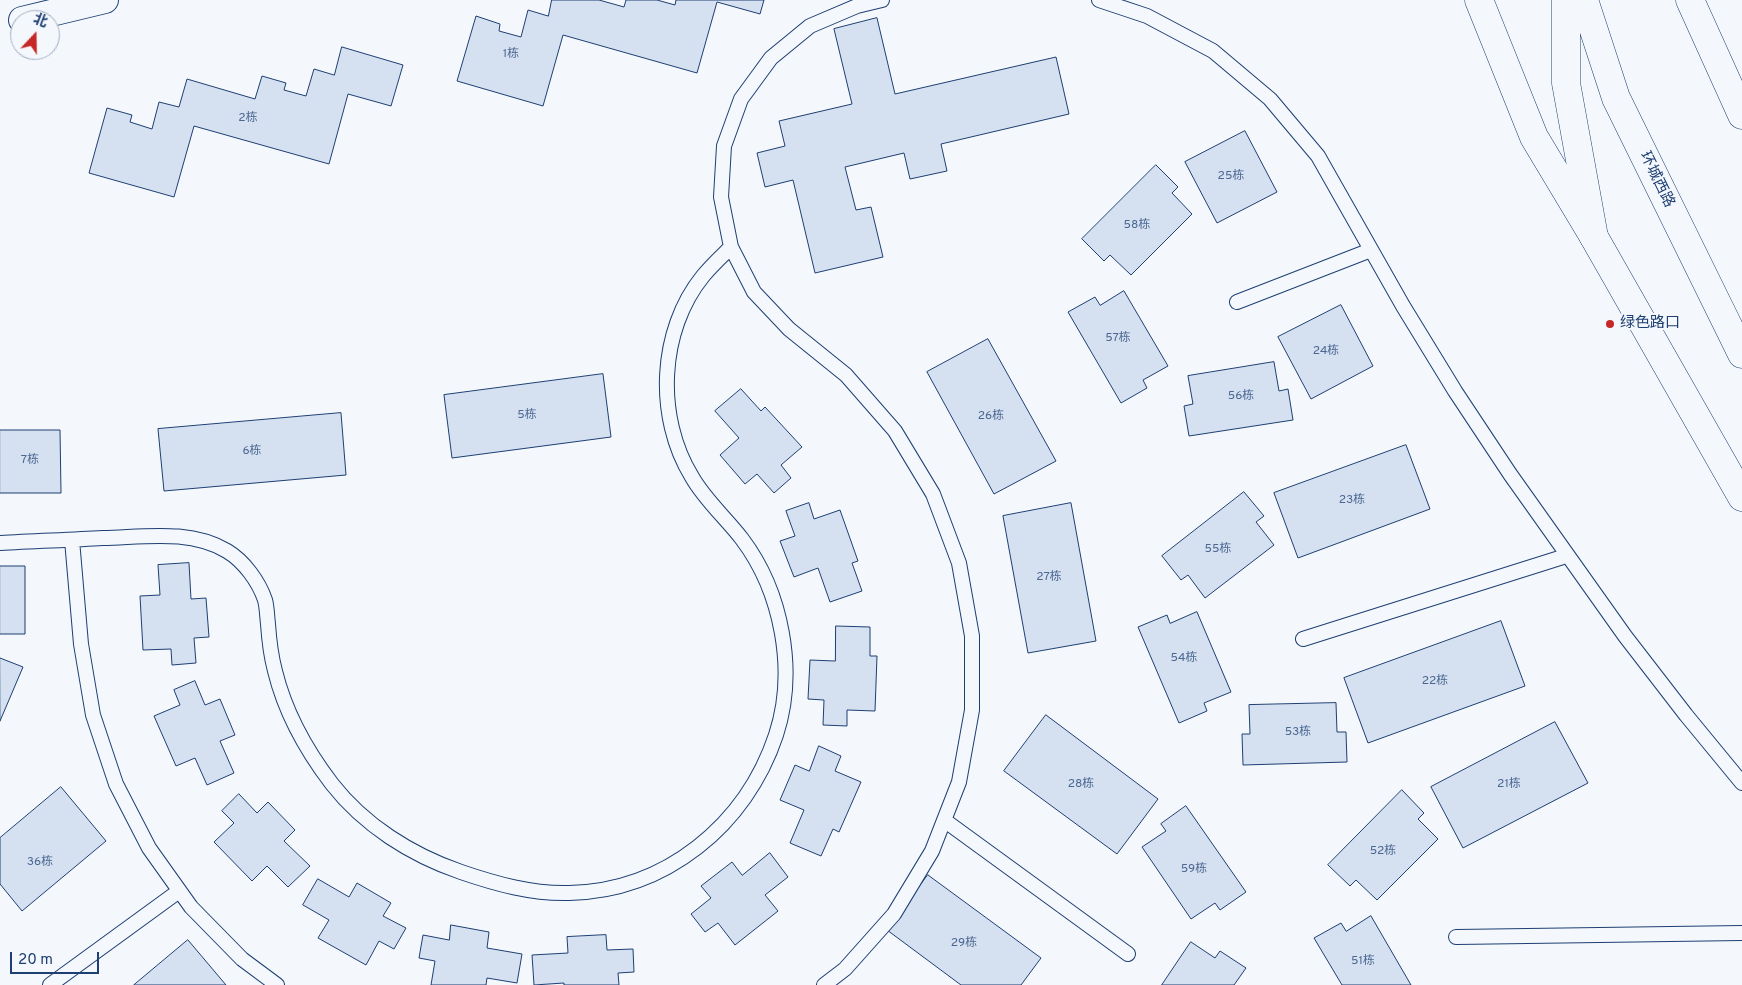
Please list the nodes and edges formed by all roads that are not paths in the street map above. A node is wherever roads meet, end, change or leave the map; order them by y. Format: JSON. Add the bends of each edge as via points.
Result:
{"nodes":[{"id":1,"x":105,"y":0,"type":"edge"},
{"id":2,"x":882,"y":0,"type":"edge"},
{"id":3,"x":1099,"y":0,"type":"edge"},
{"id":4,"x":1479,"y":0,"type":"edge"},
{"id":5,"x":1566,"y":0,"type":"edge"},
{"id":6,"x":1584,"y":0,"type":"edge"},
{"id":7,"x":1690,"y":0,"type":"edge"},
{"id":8,"x":856,"y":3,"type":"edge"},
{"id":9,"x":60,"y":11,"type":"edge"},
{"id":10,"x":1742,"y":115,"type":"edge"},
{"id":11,"x":1594,"y":237,"type":"junction"},
{"id":12,"x":731,"y":247,"type":"junction"},
{"id":13,"x":1371,"y":250,"type":"junction"},
{"id":14,"x":1237,"y":302,"type":"dead end"},
{"id":15,"x":1742,"y":354,"type":"edge"},
{"id":16,"x":1742,"y":497,"type":"edge"},
{"id":17,"x":72,"y":540,"type":"junction"},
{"id":18,"x":0,"y":543,"type":"edge"},
{"id":19,"x":1566,"y":556,"type":"junction"},
{"id":20,"x":1303,"y":639,"type":"dead end"},
{"id":21,"x":1742,"y":783,"type":"edge"},
{"id":22,"x":944,"y":820,"type":"junction"},
{"id":23,"x":179,"y":891,"type":"junction"},
{"id":24,"x":1742,"y":933,"type":"edge"},
{"id":25,"x":1456,"y":937,"type":"dead end"},
{"id":26,"x":1128,"y":954,"type":"dead end"},
{"id":27,"x":50,"y":985,"type":"edge"},
{"id":28,"x":277,"y":985,"type":"edge"},
{"id":29,"x":824,"y":985,"type":"edge"}],
"edges":[{"from":1,"to":9,"type":"street"},
{"from":2,"to":8,"type":"lane"},
{"from":3,"to":13,"type":"lane","via":[[1147,16],[1212,51],[1270,99],[1318,156]]},
{"from":4,"to":11,"type":"main road","via":[[1534,137]]},
{"from":5,"to":11,"type":"main road","via":[[1566,83]]},
{"from":6,"to":15,"type":"main road","name":"环城西路","via":[[1616,98]]},
{"from":7,"to":10,"type":"main road"},
{"from":8,"to":12,"type":"lane","via":[[810,26],[771,58],[741,99],[724,146],[721,197]]},
{"from":11,"to":16,"type":"main road"},
{"from":12,"to":17,"type":"lane","via":[[702,277],[680,314],[668,354],[666,396],[674,438],[691,476],[743,540],[764,574],[778,612],[785,652],[785,692],[775,738],[763,769],[743,803],[716,832],[684,857],[649,876],[610,888],[571,894],[530,891],[438,864],[400,844],[365,818],[334,787],[308,752],[289,713],[275,672],[266,602],[252,574],[231,552],[203,539],[173,536]]},
{"from":12,"to":22,"type":"lane","via":[[754,292],[789,329],[846,375],[895,431],[933,494],[959,563],[972,636],[972,710],[958,782]]},
{"from":13,"to":14,"type":"lane"},
{"from":13,"to":19,"type":"lane","via":[[1455,391]]},
{"from":17,"to":18,"type":"lane"},
{"from":17,"to":23,"type":"lane","via":[[81,644],[93,716],[116,784],[149,848]]},
{"from":19,"to":20,"type":"lane"},
{"from":19,"to":21,"type":"lane","via":[[1686,715]]},
{"from":22,"to":26,"type":"lane"},
{"from":22,"to":29,"type":"lane","via":[[932,851],[894,914],[845,969]]},
{"from":23,"to":27,"type":"lane"},
{"from":23,"to":28,"type":"lane","via":[[242,959]]},
{"from":24,"to":25,"type":"lane"}]}
